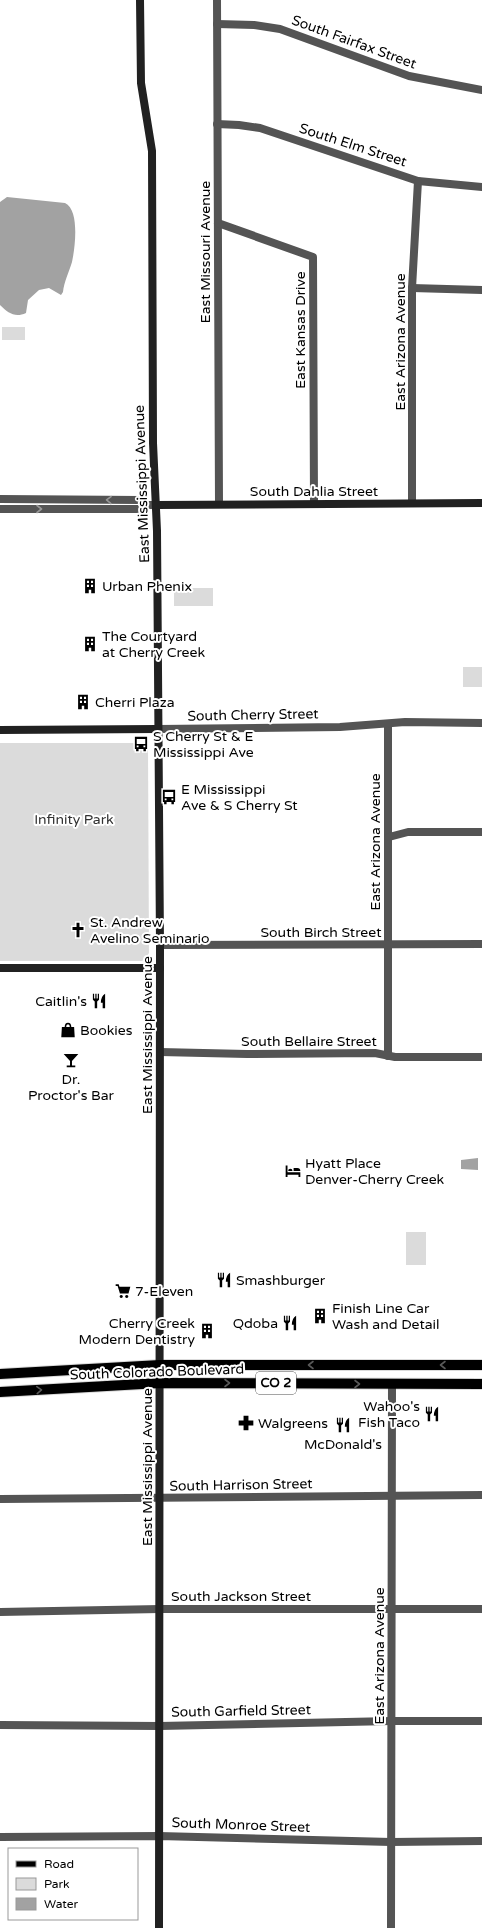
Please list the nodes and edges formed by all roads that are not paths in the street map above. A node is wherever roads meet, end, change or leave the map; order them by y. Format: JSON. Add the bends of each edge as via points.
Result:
{"nodes":[{"id":1,"x":140,"y":0,"type":"edge"},
{"id":2,"x":217,"y":0,"type":"edge"},
{"id":3,"x":217,"y":24,"type":"junction"},
{"id":4,"x":482,"y":90,"type":"edge"},
{"id":5,"x":218,"y":124,"type":"junction"},
{"id":6,"x":418,"y":181,"type":"junction"},
{"id":7,"x":482,"y":187,"type":"edge"},
{"id":8,"x":218,"y":223,"type":"junction"},
{"id":9,"x":412,"y":288,"type":"junction"},
{"id":10,"x":482,"y":290,"type":"edge"},
{"id":11,"x":0,"y":499,"type":"edge"},
{"id":12,"x":412,"y":503,"type":"junction"},
{"id":13,"x":482,"y":503,"type":"edge"},
{"id":14,"x":220,"y":504,"type":"junction"},
{"id":15,"x":314,"y":504,"type":"junction"},
{"id":16,"x":147,"y":505,"type":"junction"},
{"id":17,"x":156,"y":505,"type":"junction"},
{"id":18,"x":0,"y":509,"type":"edge"},
{"id":19,"x":482,"y":723,"type":"edge"},
{"id":20,"x":388,"y":724,"type":"junction"},
{"id":21,"x":158,"y":729,"type":"junction"},
{"id":22,"x":0,"y":730,"type":"edge"},
{"id":23,"x":482,"y":832,"type":"edge"},
{"id":24,"x":389,"y":837,"type":"junction"},
{"id":25,"x":388,"y":944,"type":"junction"},
{"id":26,"x":482,"y":944,"type":"edge"},
{"id":27,"x":160,"y":945,"type":"junction"},
{"id":28,"x":0,"y":968,"type":"edge"},
{"id":29,"x":160,"y":968,"type":"junction"},
{"id":30,"x":160,"y":1052,"type":"junction"},
{"id":31,"x":388,"y":1056,"type":"junction"},
{"id":32,"x":482,"y":1056,"type":"edge"},
{"id":33,"x":482,"y":1365,"type":"edge"},
{"id":34,"x":160,"y":1366,"type":"junction"},
{"id":35,"x":0,"y":1374,"type":"edge"},
{"id":36,"x":160,"y":1383,"type":"junction"},
{"id":37,"x":392,"y":1384,"type":"junction"},
{"id":38,"x":482,"y":1384,"type":"edge"},
{"id":39,"x":0,"y":1392,"type":"edge"},
{"id":40,"x":482,"y":1495,"type":"edge"},
{"id":41,"x":392,"y":1496,"type":"junction"},
{"id":42,"x":0,"y":1499,"type":"edge"},
{"id":43,"x":160,"y":1499,"type":"junction"},
{"id":44,"x":160,"y":1609,"type":"junction"},
{"id":45,"x":392,"y":1609,"type":"junction"},
{"id":46,"x":482,"y":1609,"type":"edge"},
{"id":47,"x":0,"y":1612,"type":"edge"},
{"id":48,"x":392,"y":1721,"type":"junction"},
{"id":49,"x":482,"y":1721,"type":"edge"},
{"id":50,"x":0,"y":1725,"type":"edge"},
{"id":51,"x":160,"y":1726,"type":"junction"},
{"id":52,"x":160,"y":1836,"type":"junction"},
{"id":53,"x":0,"y":1838,"type":"edge"},
{"id":54,"x":482,"y":1840,"type":"edge"},
{"id":55,"x":392,"y":1842,"type":"junction"},
{"id":56,"x":159,"y":1928,"type":"edge"},
{"id":57,"x":391,"y":1928,"type":"edge"}],
"edges":[{"from":1,"to":17,"type":"street","name":"East Mississippi Avenue","via":[[141,83],[152,156],[153,443]]},
{"from":2,"to":3,"type":"street","name":"East Missouri Avenue"},
{"from":3,"to":4,"type":"street","name":"South Fairfax Street","via":[[280,29],[403,74]]},
{"from":3,"to":5,"type":"street","name":"East Missouri Avenue"},
{"from":5,"to":6,"type":"street","name":"South Elm Street","via":[[260,128]]},
{"from":5,"to":8,"type":"street","name":"East Missouri Avenue"},
{"from":6,"to":7,"type":"street","name":"South Elm Street"},
{"from":6,"to":9,"type":"street","name":"East Arizona Avenue"},
{"from":8,"to":14,"type":"street","name":"East Missouri Avenue"},
{"from":8,"to":15,"type":"street","name":"East Kansas Drive","via":[[313,257]]},
{"from":9,"to":10,"type":"street"},
{"from":9,"to":12,"type":"street","name":"East Arizona Avenue"},
{"from":16,"to":11,"type":"street","name":"South Dahlia Street","one_way":true,"via":[[140,500]]},
{"from":12,"to":13,"type":"street","name":"South Dahlia Street"},
{"from":12,"to":15,"type":"street","name":"South Dahlia Street"},
{"from":14,"to":15,"type":"street","name":"South Dahlia Street"},
{"from":14,"to":17,"type":"street","name":"South Dahlia Street"},
{"from":16,"to":17,"type":"street","name":"South Dahlia Street"},
{"from":18,"to":16,"type":"street","name":"South Dahlia Street","one_way":true,"via":[[140,509]]},
{"from":17,"to":21,"type":"street","name":"East Mississippi Avenue"},
{"from":19,"to":20,"type":"street","name":"South Cherry Street"},
{"from":20,"to":21,"type":"street","name":"South Cherry Street"},
{"from":20,"to":24,"type":"street","name":"East Arizona Avenue"},
{"from":21,"to":22,"type":"street","name":"South Cherry Street"},
{"from":21,"to":27,"type":"street","name":"East Mississippi Avenue"},
{"from":23,"to":24,"type":"street","via":[[408,832]]},
{"from":24,"to":25,"type":"street","name":"East Arizona Avenue"},
{"from":25,"to":26,"type":"street","name":"South Birch Street"},
{"from":25,"to":27,"type":"street","name":"South Birch Street"},
{"from":25,"to":31,"type":"street","name":"East Arizona Avenue"},
{"from":27,"to":29,"type":"street","name":"East Mississippi Avenue"},
{"from":28,"to":29,"type":"street"},
{"from":29,"to":30,"type":"street","name":"East Mississippi Avenue"},
{"from":30,"to":31,"type":"street","name":"South Bellaire Street","via":[[375,1053]]},
{"from":30,"to":34,"type":"street","name":"East Mississippi Avenue"},
{"from":31,"to":32,"type":"street","name":"South Bellaire Street"},
{"from":33,"to":34,"type":"main road","name":"South Colorado Boulevard","number":"CO 2","one_way":true},
{"from":34,"to":35,"type":"main road","name":"South Colorado Boulevard","number":"CO 2"},
{"from":34,"to":36,"type":"street","name":"East Mississippi Avenue"},
{"from":36,"to":37,"type":"main road","name":"South Colorado Boulevard","number":"CO 2","one_way":true},
{"from":39,"to":36,"type":"main road","name":"South Colorado Boulevard","number":"CO 2","one_way":true},
{"from":36,"to":43,"type":"street","name":"East Mississippi Avenue"},
{"from":37,"to":38,"type":"main road","name":"South Colorado Boulevard","number":"CO 2"},
{"from":37,"to":41,"type":"street","name":"East Arizona Avenue"},
{"from":40,"to":41,"type":"street","name":"South Harrison Street"},
{"from":41,"to":43,"type":"street","name":"South Harrison Street"},
{"from":41,"to":45,"type":"street","name":"East Arizona Avenue"},
{"from":42,"to":43,"type":"street","name":"South Harrison Street"},
{"from":43,"to":44,"type":"street","name":"East Mississippi Avenue"},
{"from":44,"to":45,"type":"street","name":"South Jackson Street"},
{"from":44,"to":47,"type":"street","name":"South Jackson Street"},
{"from":44,"to":51,"type":"street","name":"East Mississippi Avenue"},
{"from":45,"to":46,"type":"street","name":"South Jackson Street"},
{"from":45,"to":48,"type":"street","name":"East Arizona Avenue"},
{"from":48,"to":49,"type":"street","name":"South Garfield Street"},
{"from":48,"to":51,"type":"street","name":"South Garfield Street"},
{"from":48,"to":55,"type":"street","name":"East Arizona Avenue"},
{"from":50,"to":51,"type":"street","name":"South Garfield Street"},
{"from":51,"to":52,"type":"street","name":"East Mississippi Avenue"},
{"from":52,"to":53,"type":"street","name":"South Monroe Street"},
{"from":52,"to":55,"type":"street","name":"South Monroe Street"},
{"from":52,"to":56,"type":"street","name":"East Mississippi Avenue"},
{"from":54,"to":55,"type":"street","name":"South Monroe Street"},
{"from":55,"to":57,"type":"street","name":"East Arizona Avenue"}]}
